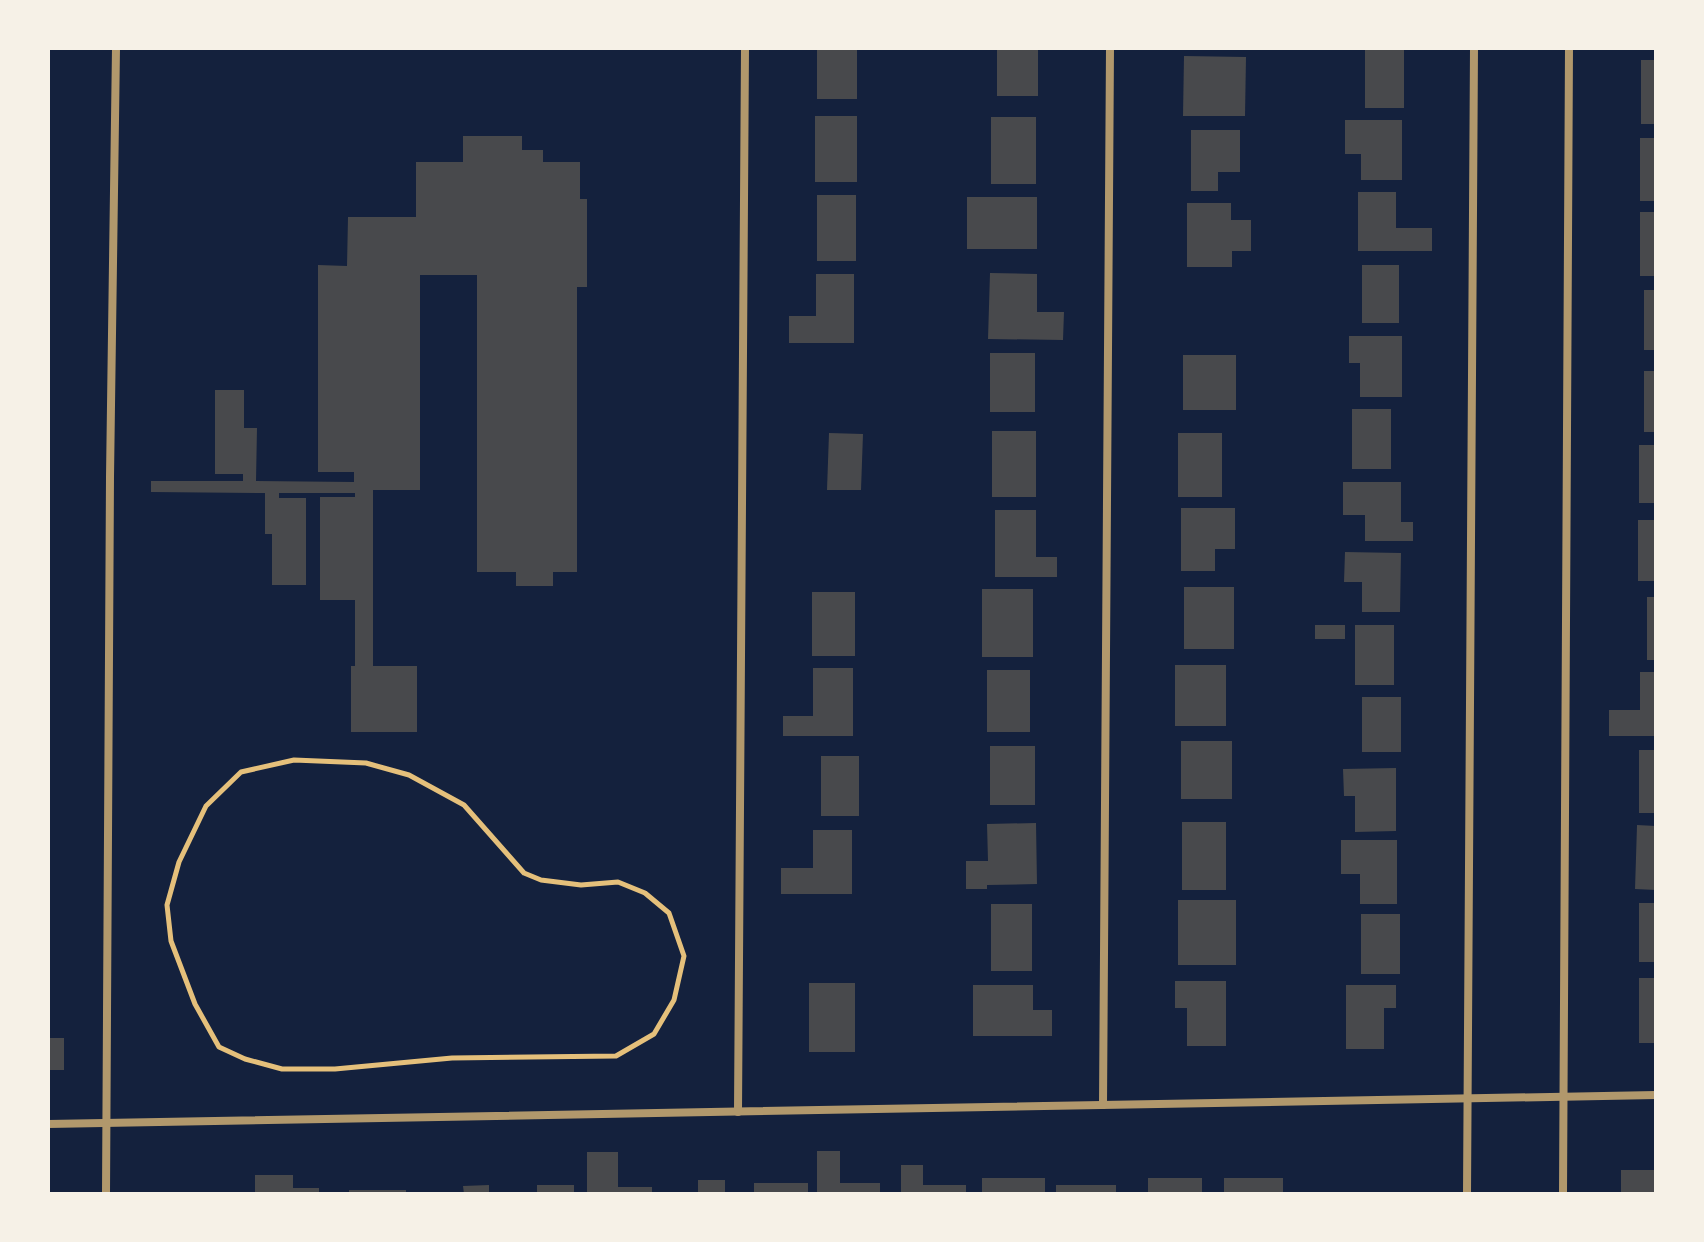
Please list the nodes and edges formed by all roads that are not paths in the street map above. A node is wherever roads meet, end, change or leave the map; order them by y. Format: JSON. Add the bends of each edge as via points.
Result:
{"nodes":[{"id":1,"x":116,"y":48,"type":"edge"},
{"id":2,"x":745,"y":48,"type":"edge"},
{"id":3,"x":1110,"y":48,"type":"edge"},
{"id":4,"x":1474,"y":48,"type":"edge"},
{"id":5,"x":1569,"y":48,"type":"edge"},
{"id":6,"x":1656,"y":1095,"type":"edge"},
{"id":7,"x":1563,"y":1097,"type":"junction"},
{"id":8,"x":1467,"y":1099,"type":"junction"},
{"id":9,"x":1103,"y":1105,"type":"junction"},
{"id":10,"x":738,"y":1112,"type":"junction"},
{"id":11,"x":107,"y":1123,"type":"junction"},
{"id":12,"x":48,"y":1124,"type":"edge"},
{"id":13,"x":106,"y":1194,"type":"edge"},
{"id":14,"x":1467,"y":1194,"type":"edge"},
{"id":15,"x":1563,"y":1194,"type":"edge"}],
"edges":[{"from":1,"to":11,"type":"street"},
{"from":2,"to":10,"type":"street"},
{"from":3,"to":9,"type":"street"},
{"from":4,"to":8,"type":"street"},
{"from":5,"to":7,"type":"street"},
{"from":6,"to":7,"type":"street"},
{"from":7,"to":8,"type":"street"},
{"from":7,"to":15,"type":"street"},
{"from":8,"to":9,"type":"street"},
{"from":8,"to":14,"type":"street"},
{"from":9,"to":10,"type":"street"},
{"from":10,"to":11,"type":"street"},
{"from":11,"to":12,"type":"street"},
{"from":11,"to":13,"type":"street"}]}
